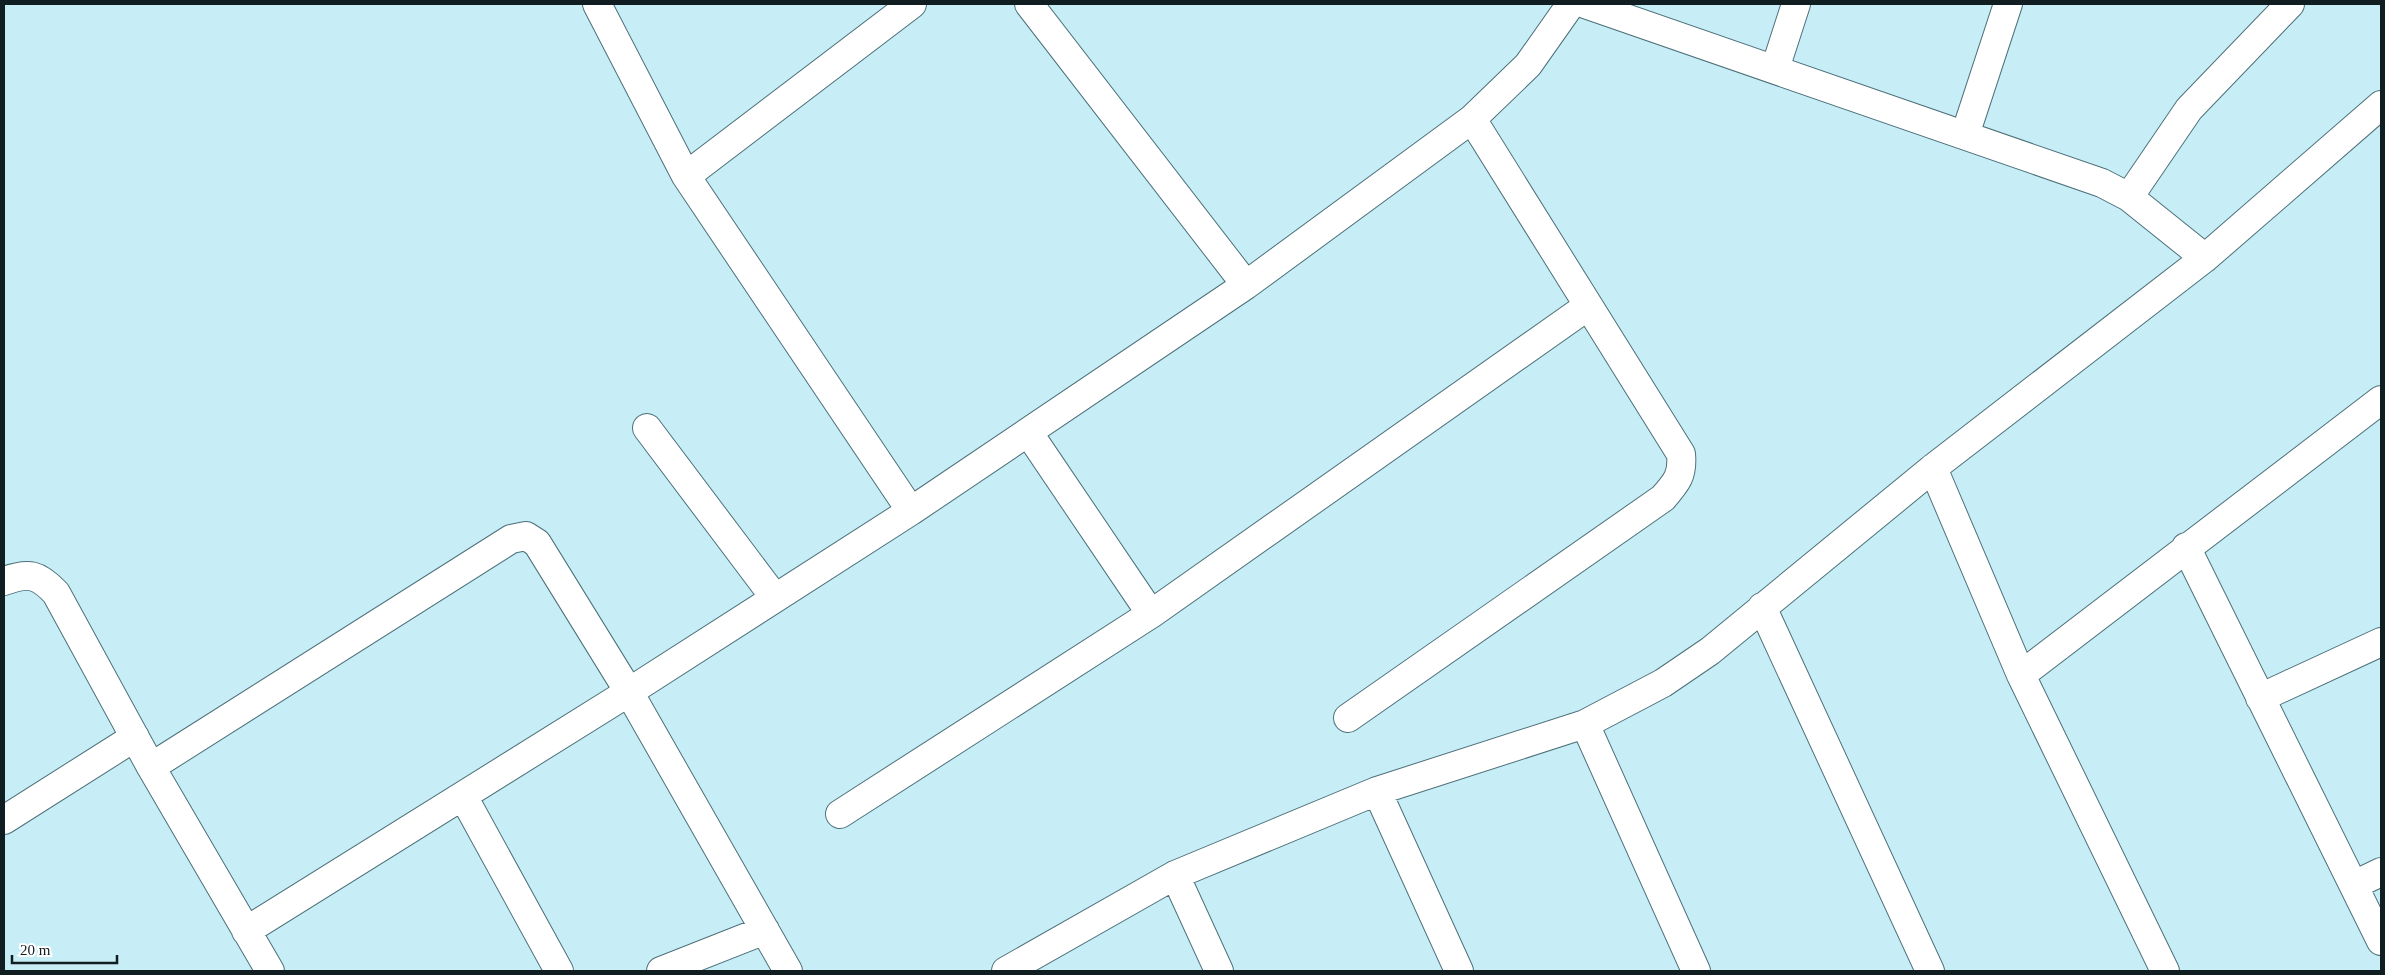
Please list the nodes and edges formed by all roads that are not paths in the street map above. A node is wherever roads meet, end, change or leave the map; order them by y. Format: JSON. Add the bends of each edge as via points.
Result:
{"nodes":[{"id":1,"x":597,"y":4,"type":"edge"},
{"id":2,"x":912,"y":4,"type":"edge"},
{"id":3,"x":1029,"y":4,"type":"edge"},
{"id":4,"x":1571,"y":4,"type":"edge"},
{"id":5,"x":1585,"y":4,"type":"edge"},
{"id":6,"x":1796,"y":4,"type":"edge"},
{"id":7,"x":2008,"y":4,"type":"edge"},
{"id":8,"x":2290,"y":4,"type":"edge"},
{"id":9,"x":1775,"y":69,"type":"junction"},
{"id":10,"x":2381,"y":105,"type":"edge"},
{"id":11,"x":1472,"y":119,"type":"junction"},
{"id":12,"x":1964,"y":135,"type":"junction"},
{"id":13,"x":686,"y":176,"type":"junction"},
{"id":14,"x":2129,"y":197,"type":"junction"},
{"id":15,"x":2205,"y":258,"type":"junction"},
{"id":16,"x":1246,"y":285,"type":"junction"},
{"id":17,"x":1588,"y":306,"type":"junction"},
{"id":18,"x":2381,"y":400,"type":"edge"},
{"id":19,"x":646,"y":428,"type":"dead end"},
{"id":20,"x":1028,"y":432,"type":"junction"},
{"id":21,"x":1933,"y":468,"type":"junction"},
{"id":22,"x":911,"y":511,"type":"junction"},
{"id":23,"x":2186,"y":547,"type":"junction"},
{"id":24,"x":4,"y":581,"type":"edge"},
{"id":25,"x":775,"y":598,"type":"junction"},
{"id":26,"x":1762,"y":607,"type":"junction"},
{"id":27,"x":1151,"y":614,"type":"junction"},
{"id":28,"x":2381,"y":642,"type":"edge"},
{"id":29,"x":2021,"y":675,"type":"junction"},
{"id":30,"x":629,"y":692,"type":"junction"},
{"id":31,"x":2260,"y":698,"type":"junction"},
{"id":32,"x":1348,"y":718,"type":"dead end"},
{"id":33,"x":1585,"y":724,"type":"junction"},
{"id":34,"x":135,"y":737,"type":"junction"},
{"id":35,"x":151,"y":767,"type":"junction"},
{"id":36,"x":1377,"y":791,"type":"junction"},
{"id":37,"x":462,"y":796,"type":"junction"},
{"id":38,"x":840,"y":814,"type":"dead end"},
{"id":39,"x":4,"y":820,"type":"edge"},
{"id":40,"x":2381,"y":872,"type":"edge"},
{"id":41,"x":1175,"y":875,"type":"junction"},
{"id":42,"x":2354,"y":885,"type":"junction"},
{"id":43,"x":764,"y":930,"type":"junction"},
{"id":44,"x":246,"y":931,"type":"junction"},
{"id":45,"x":2381,"y":941,"type":"edge"},
{"id":46,"x":270,"y":971,"type":"edge"},
{"id":47,"x":559,"y":971,"type":"edge"},
{"id":48,"x":661,"y":971,"type":"edge"},
{"id":49,"x":788,"y":971,"type":"edge"},
{"id":50,"x":1006,"y":971,"type":"edge"},
{"id":51,"x":1219,"y":971,"type":"edge"},
{"id":52,"x":1459,"y":971,"type":"edge"},
{"id":53,"x":1696,"y":971,"type":"edge"},
{"id":54,"x":1930,"y":971,"type":"edge"},
{"id":55,"x":2165,"y":971,"type":"edge"}],
"edges":[{"from":1,"to":13,"type":"street"},
{"from":2,"to":13,"type":"street"},
{"from":3,"to":16,"type":"street"},
{"from":4,"to":11,"type":"street","via":[[1528,65]]},
{"from":5,"to":9,"type":"street"},
{"from":6,"to":9,"type":"street"},
{"from":7,"to":12,"type":"street"},
{"from":8,"to":14,"type":"street","via":[[2189,109]]},
{"from":9,"to":12,"type":"street"},
{"from":10,"to":15,"type":"street"},
{"from":11,"to":16,"type":"street"},
{"from":11,"to":17,"type":"street"},
{"from":12,"to":14,"type":"street","via":[[2102,183]]},
{"from":13,"to":22,"type":"street"},
{"from":14,"to":15,"type":"street"},
{"from":15,"to":21,"type":"street"},
{"from":16,"to":20,"type":"street"},
{"from":17,"to":27,"type":"street"},
{"from":17,"to":32,"type":"street","via":[[1681,454],[1682,470],[1675,485],[1664,498]]},
{"from":18,"to":23,"type":"street"},
{"from":19,"to":25,"type":"street"},
{"from":20,"to":22,"type":"street"},
{"from":20,"to":27,"type":"street"},
{"from":21,"to":26,"type":"street"},
{"from":21,"to":29,"type":"street"},
{"from":22,"to":25,"type":"street"},
{"from":23,"to":29,"type":"street"},
{"from":23,"to":31,"type":"street"},
{"from":24,"to":34,"type":"street","via":[[24,576],[42,578],[56,593]]},
{"from":25,"to":30,"type":"street"},
{"from":26,"to":33,"type":"street","via":[[1663,683]]},
{"from":26,"to":54,"type":"street"},
{"from":27,"to":38,"type":"street"},
{"from":28,"to":31,"type":"street"},
{"from":29,"to":55,"type":"street"},
{"from":30,"to":35,"type":"street","via":[[537,543],[526,536],[511,539]]},
{"from":30,"to":37,"type":"street"},
{"from":30,"to":43,"type":"street"},
{"from":31,"to":42,"type":"street"},
{"from":33,"to":36,"type":"street"},
{"from":33,"to":53,"type":"street"},
{"from":34,"to":35,"type":"street"},
{"from":34,"to":39,"type":"street"},
{"from":35,"to":44,"type":"street"},
{"from":36,"to":41,"type":"street"},
{"from":36,"to":52,"type":"street"},
{"from":37,"to":44,"type":"street"},
{"from":37,"to":47,"type":"street"},
{"from":40,"to":42,"type":"street"},
{"from":41,"to":50,"type":"street"},
{"from":41,"to":51,"type":"street"},
{"from":42,"to":45,"type":"street"},
{"from":43,"to":48,"type":"street"},
{"from":43,"to":49,"type":"street"},
{"from":44,"to":46,"type":"street"}]}
